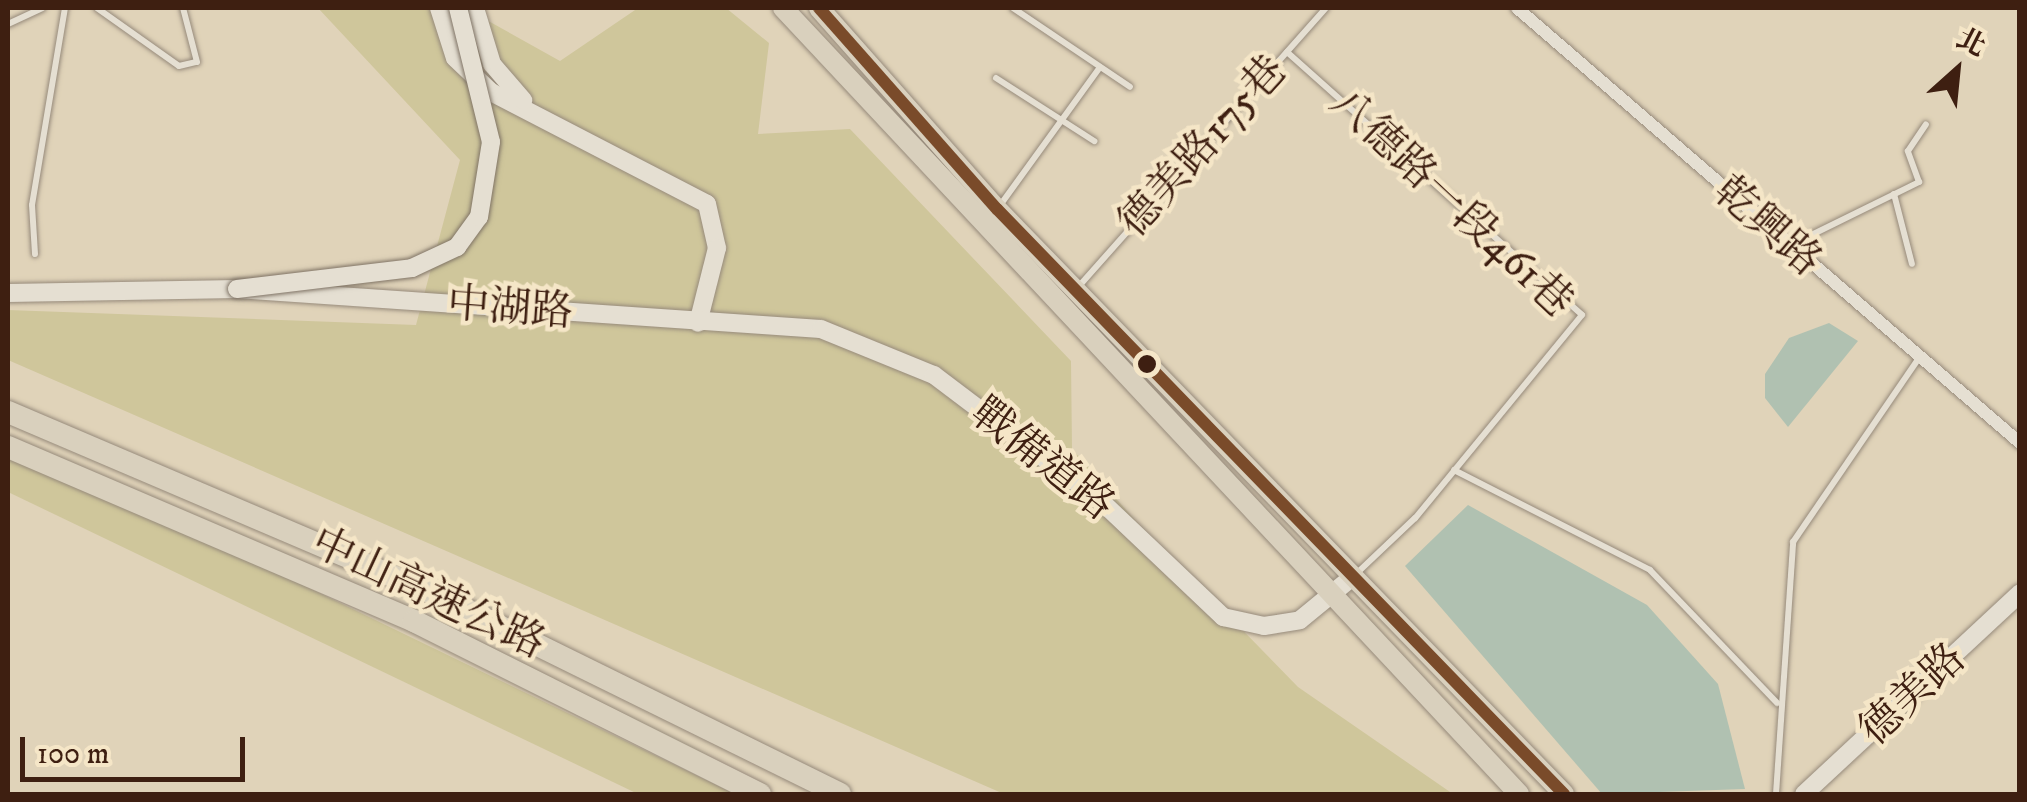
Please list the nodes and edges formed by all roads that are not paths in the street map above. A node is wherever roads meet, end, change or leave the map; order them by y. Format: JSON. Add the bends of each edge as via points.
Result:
{"nodes":[{"id":1,"x":43,"y":8,"type":"edge"},
{"id":2,"x":65,"y":8,"type":"edge"},
{"id":3,"x":97,"y":8,"type":"edge"},
{"id":4,"x":183,"y":8,"type":"edge"},
{"id":5,"x":439,"y":8,"type":"edge"},
{"id":6,"x":458,"y":8,"type":"edge"},
{"id":7,"x":475,"y":8,"type":"edge"},
{"id":8,"x":783,"y":8,"type":"edge"},
{"id":9,"x":820,"y":8,"type":"edge"},
{"id":10,"x":1013,"y":8,"type":"edge"},
{"id":11,"x":1326,"y":8,"type":"edge"},
{"id":12,"x":1517,"y":8,"type":"edge"},
{"id":13,"x":8,"y":24,"type":"edge"},
{"id":14,"x":1287,"y":52,"type":"junction"},
{"id":15,"x":1100,"y":67,"type":"junction"},
{"id":16,"x":996,"y":78,"type":"dead end"},
{"id":17,"x":1130,"y":87,"type":"dead end"},
{"id":18,"x":538,"y":114,"type":"junction"},
{"id":19,"x":1062,"y":120,"type":"junction"},
{"id":20,"x":1926,"y":124,"type":"dead end"},
{"id":21,"x":1094,"y":142,"type":"dead end"},
{"id":22,"x":1894,"y":194,"type":"junction"},
{"id":23,"x":997,"y":209,"type":"junction"},
{"id":24,"x":983,"y":230,"type":"junction"},
{"id":25,"x":1791,"y":246,"type":"junction"},
{"id":26,"x":35,"y":254,"type":"dead end"},
{"id":27,"x":1912,"y":264,"type":"dead end"},
{"id":28,"x":1080,"y":285,"type":"junction"},
{"id":29,"x":237,"y":289,"type":"junction"},
{"id":30,"x":8,"y":293,"type":"edge"},
{"id":31,"x":698,"y":323,"type":"junction"},
{"id":32,"x":1920,"y":357,"type":"junction"},
{"id":33,"x":8,"y":412,"type":"edge"},
{"id":34,"x":2020,"y":443,"type":"edge"},
{"id":35,"x":8,"y":447,"type":"edge"},
{"id":36,"x":1454,"y":470,"type":"junction"},
{"id":37,"x":1350,"y":580,"type":"junction"},
{"id":38,"x":1331,"y":592,"type":"junction"},
{"id":39,"x":2020,"y":593,"type":"edge"},
{"id":40,"x":1778,"y":704,"type":"junction"},
{"id":41,"x":760,"y":794,"type":"edge"},
{"id":42,"x":840,"y":794,"type":"edge"},
{"id":43,"x":1519,"y":794,"type":"edge"},
{"id":44,"x":1564,"y":794,"type":"edge"},
{"id":45,"x":1776,"y":794,"type":"edge"},
{"id":46,"x":1804,"y":794,"type":"edge"}],
"edges":[{"from":1,"to":13,"type":"lane"},
{"from":2,"to":26,"type":"lane","via":[[32,204]]},
{"from":3,"to":4,"type":"lane","via":[[180,66],[197,62]]},
{"from":5,"to":18,"type":"street","via":[[455,58],[491,92]]},
{"from":6,"to":29,"type":"street","bridge":true,"via":[[491,142],[479,217],[457,247],[412,268]]},
{"from":7,"to":18,"type":"street","via":[[492,64]]},
{"from":8,"to":24,"type":"main road"},
{"from":9,"to":23,"type":"main road"},
{"from":10,"to":15,"type":"lane"},
{"from":11,"to":14,"type":"lane","name":"德美路175巷"},
{"from":12,"to":25,"type":"street","name":"乾興路"},
{"from":14,"to":28,"type":"lane","name":"德美路175巷"},
{"from":14,"to":36,"type":"lane","name":"八德路一段461巷","via":[[1582,315]]},
{"from":15,"to":17,"type":"lane"},
{"from":15,"to":19,"type":"lane"},
{"from":16,"to":19,"type":"lane"},
{"from":18,"to":31,"type":"street","via":[[707,204],[717,248]]},
{"from":19,"to":21,"type":"lane"},
{"from":19,"to":23,"type":"lane"},
{"from":20,"to":22,"type":"lane","via":[[1908,151],[1920,182]]},
{"from":22,"to":25,"type":"lane"},
{"from":22,"to":27,"type":"lane"},
{"from":23,"to":24,"type":"lane"},
{"from":23,"to":28,"type":"main road"},
{"from":24,"to":38,"type":"main road"},
{"from":25,"to":32,"type":"street","name":"乾興路"},
{"from":28,"to":37,"type":"main road"},
{"from":29,"to":30,"type":"street","name":"中湖路"},
{"from":29,"to":31,"type":"street","name":"中湖路"},
{"from":31,"to":38,"type":"street","name":"戰備道路","via":[[821,329],[934,376],[1102,503],[1223,617],[1264,626],[1300,620]]},
{"from":32,"to":34,"type":"street","name":"乾興路"},
{"from":32,"to":40,"type":"lane","via":[[1793,542]]},
{"from":33,"to":42,"type":"highway","name":"中山高速公路","via":[[428,591]]},
{"from":35,"to":41,"type":"highway","name":"中山高速公路","via":[[414,621]]},
{"from":36,"to":37,"type":"lane","name":"八德路一段461巷"},
{"from":36,"to":40,"type":"lane","via":[[1650,570]]},
{"from":37,"to":38,"type":"street","name":"戰備道路"},
{"from":37,"to":44,"type":"main road"},
{"from":38,"to":43,"type":"main road"},
{"from":39,"to":46,"type":"street","name":"德美路"},
{"from":40,"to":45,"type":"lane"}]}
